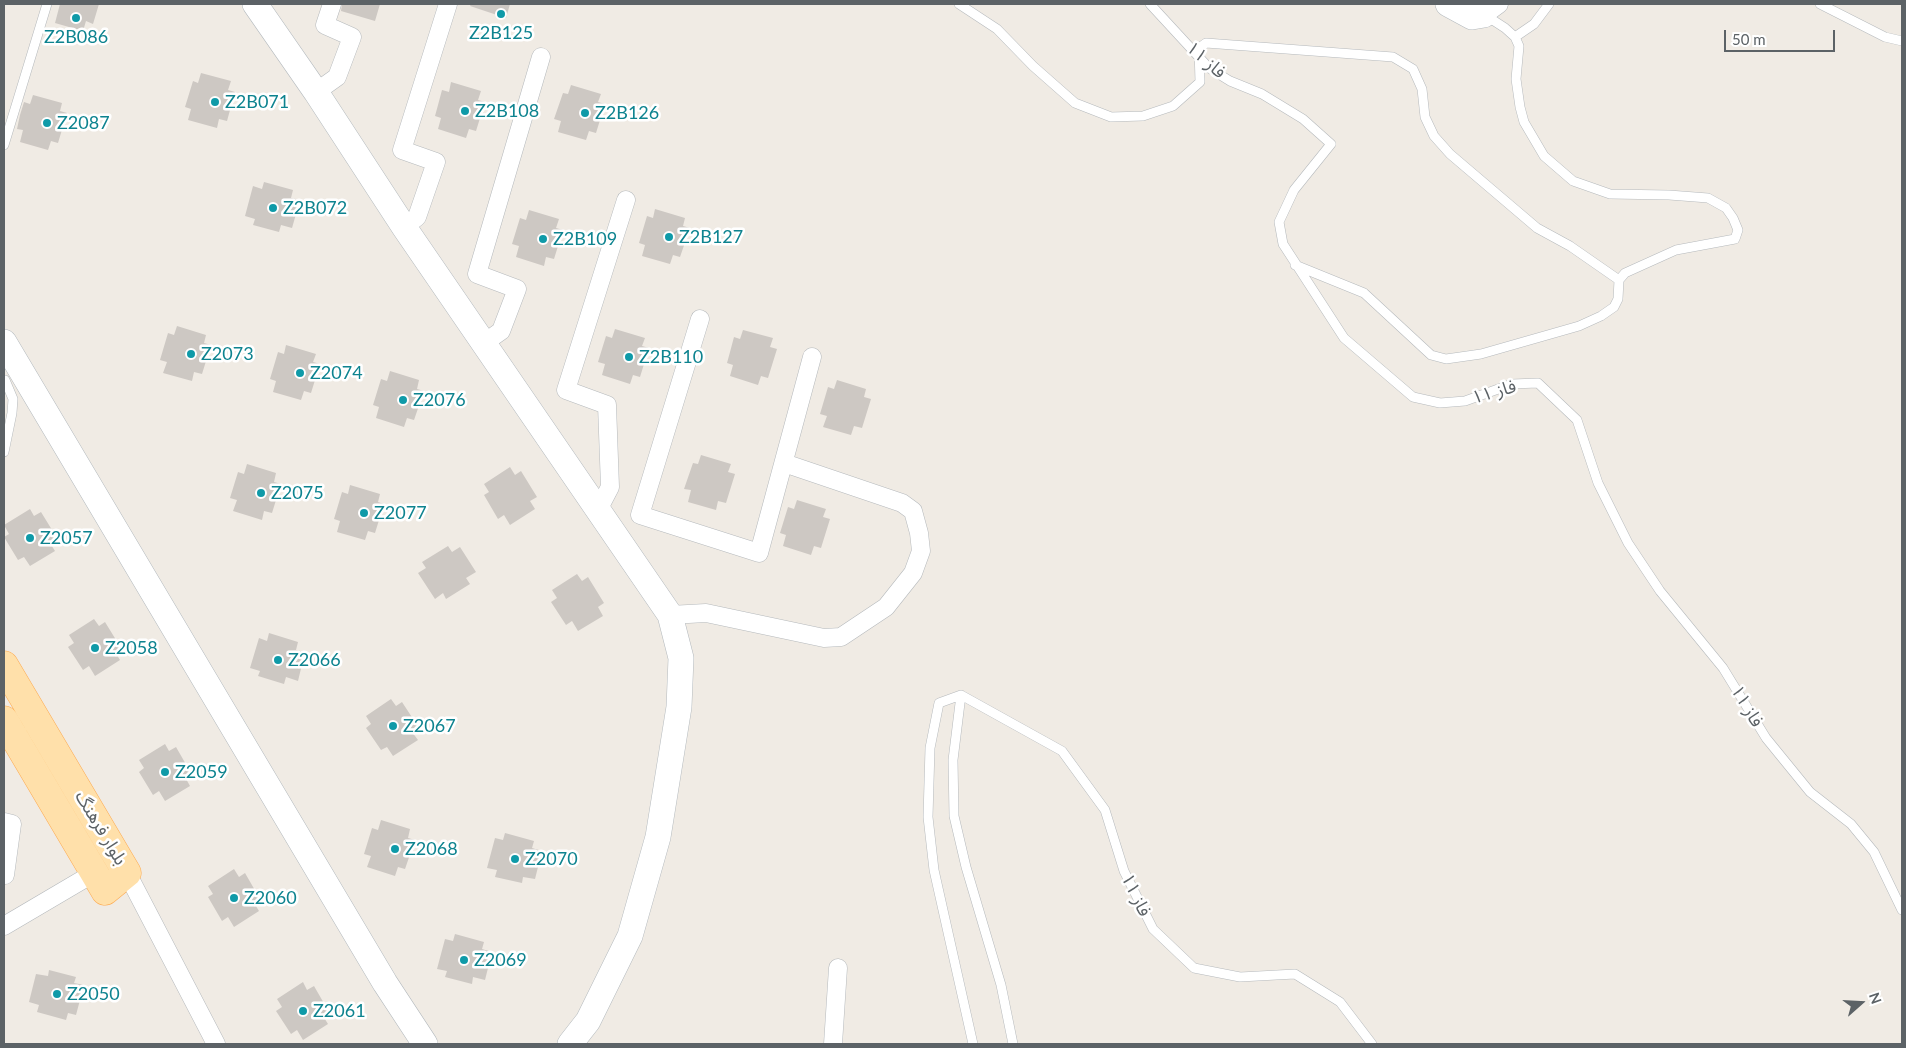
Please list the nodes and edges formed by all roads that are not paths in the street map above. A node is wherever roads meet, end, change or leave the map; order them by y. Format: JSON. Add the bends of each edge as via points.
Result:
{"nodes":[{"id":1,"x":47,"y":4,"type":"edge"},
{"id":2,"x":255,"y":4,"type":"edge"},
{"id":3,"x":332,"y":4,"type":"edge"},
{"id":4,"x":448,"y":4,"type":"edge"},
{"id":5,"x":959,"y":4,"type":"edge"},
{"id":6,"x":1150,"y":4,"type":"edge"},
{"id":7,"x":1448,"y":4,"type":"edge"},
{"id":8,"x":1549,"y":4,"type":"edge"},
{"id":9,"x":1820,"y":4,"type":"edge"},
{"id":10,"x":1492,"y":9,"type":"edge"},
{"id":11,"x":1514,"y":36,"type":"junction"},
{"id":12,"x":1902,"y":41,"type":"edge"},
{"id":13,"x":541,"y":57,"type":"dead end"},
{"id":14,"x":1200,"y":58,"type":"junction"},
{"id":15,"x":316,"y":92,"type":"junction"},
{"id":16,"x":4,"y":145,"type":"edge"},
{"id":17,"x":626,"y":200,"type":"dead end"},
{"id":18,"x":404,"y":227,"type":"junction"},
{"id":19,"x":1295,"y":265,"type":"junction"},
{"id":20,"x":1619,"y":280,"type":"junction"},
{"id":21,"x":700,"y":319,"type":"dead end"},
{"id":22,"x":4,"y":342,"type":"edge"},
{"id":23,"x":484,"y":343,"type":"junction"},
{"id":24,"x":812,"y":357,"type":"dead end"},
{"id":25,"x":5,"y":380,"type":"dead end"},
{"id":26,"x":4,"y":452,"type":"edge"},
{"id":27,"x":784,"y":463,"type":"junction"},
{"id":28,"x":598,"y":510,"type":"junction"},
{"id":29,"x":670,"y":615,"type":"junction"},
{"id":30,"x":4,"y":665,"type":"edge"},
{"id":31,"x":961,"y":696,"type":"junction"},
{"id":32,"x":4,"y":720,"type":"edge"},
{"id":33,"x":4,"y":822,"type":"edge"},
{"id":34,"x":94,"y":873,"type":"junction"},
{"id":35,"x":128,"y":874,"type":"junction"},
{"id":36,"x":5,"y":875,"type":"edge"},
{"id":37,"x":1902,"y":910,"type":"edge"},
{"id":38,"x":4,"y":926,"type":"edge"},
{"id":39,"x":838,"y":968,"type":"dead end"},
{"id":40,"x":216,"y":1044,"type":"edge"},
{"id":41,"x":425,"y":1044,"type":"edge"},
{"id":42,"x":570,"y":1044,"type":"edge"},
{"id":43,"x":833,"y":1044,"type":"edge"},
{"id":44,"x":974,"y":1044,"type":"edge"},
{"id":45,"x":1012,"y":1044,"type":"edge"},
{"id":46,"x":1372,"y":1044,"type":"edge"}],
"edges":[{"from":1,"to":16,"type":"lane"},
{"from":2,"to":15,"type":"street"},
{"from":3,"to":15,"type":"street","via":[[325,25],[352,37],[337,77]]},
{"from":4,"to":18,"type":"street","via":[[402,150],[436,162],[417,217]]},
{"from":5,"to":14,"type":"lane","via":[[997,29],[1075,103],[1111,118],[1143,116],[1174,106],[1200,82]]},
{"from":6,"to":14,"type":"lane","name":"فاز ۱۱"},
{"from":7,"to":10,"type":"street","via":[[1472,16]]},
{"from":8,"to":11,"type":"lane","via":[[1534,24]]},
{"from":9,"to":12,"type":"lane","via":[[1885,38]]},
{"from":10,"to":11,"type":"lane"},
{"from":11,"to":20,"type":"lane","via":[[1519,46],[1516,79],[1524,122],[1544,156],[1573,181],[1610,194],[1708,198],[1726,208],[1734,218],[1738,230],[1735,239],[1676,250],[1625,273]]},
{"from":13,"to":23,"type":"street","via":[[477,274],[517,289],[501,332]]},
{"from":14,"to":19,"type":"lane","name":"فاز ۱۱","via":[[1230,81],[1262,94],[1303,119],[1331,144],[1294,190],[1279,222],[1283,244]]},
{"from":14,"to":20,"type":"lane","via":[[1199,48],[1206,43],[1393,57],[1413,69],[1422,89],[1425,117],[1434,136],[1450,154],[1537,228]]},
{"from":15,"to":18,"type":"street"},
{"from":17,"to":28,"type":"street","via":[[566,390],[607,405],[610,487]]},
{"from":18,"to":23,"type":"street"},
{"from":19,"to":20,"type":"lane","via":[[1364,293],[1431,356],[1446,359],[1543,338],[1601,316],[1614,307],[1618,299]]},
{"from":19,"to":37,"type":"lane","name":"فاز ۱۱","via":[[1344,338],[1413,397],[1440,403],[1465,400],[1512,384],[1538,383],[1577,420],[1598,483],[1628,543],[1654,583],[1723,668],[1766,738],[1810,792],[1852,824],[1874,852]]},
{"from":21,"to":27,"type":"street","via":[[640,515],[759,553]]},
{"from":22,"to":41,"type":"street","via":[[380,975]]},
{"from":23,"to":28,"type":"street"},
{"from":24,"to":27,"type":"street"},
{"from":25,"to":26,"type":"lane","via":[[12,399],[12,413]]},
{"from":27,"to":29,"type":"street","via":[[902,503],[913,511],[921,551],[913,573],[886,607],[841,637],[824,638],[706,614]]},
{"from":28,"to":29,"type":"street"},
{"from":29,"to":42,"type":"street","via":[[681,658],[679,707],[658,836],[630,936],[588,1021]]},
{"from":30,"to":35,"type":"main road","name":"بلوار فرهنگ"},
{"from":31,"to":44,"type":"lane","via":[[939,703],[930,748],[928,817],[934,870]]},
{"from":31,"to":45,"type":"lane","via":[[954,760],[954,816],[1001,985]]},
{"from":31,"to":46,"type":"lane","name":"فاز ۱۱","via":[[1062,751],[1105,810],[1124,871],[1153,929],[1194,968],[1240,977],[1294,974],[1340,1002]]},
{"from":32,"to":34,"type":"main road","name":"بلوار فرهنگ"},
{"from":33,"to":36,"type":"street","via":[[12,824]]},
{"from":34,"to":35,"type":"main road","name":"بلوار فرهنگ","via":[[105,891]]},
{"from":34,"to":38,"type":"street"},
{"from":35,"to":40,"type":"street"},
{"from":39,"to":43,"type":"street"}]}
